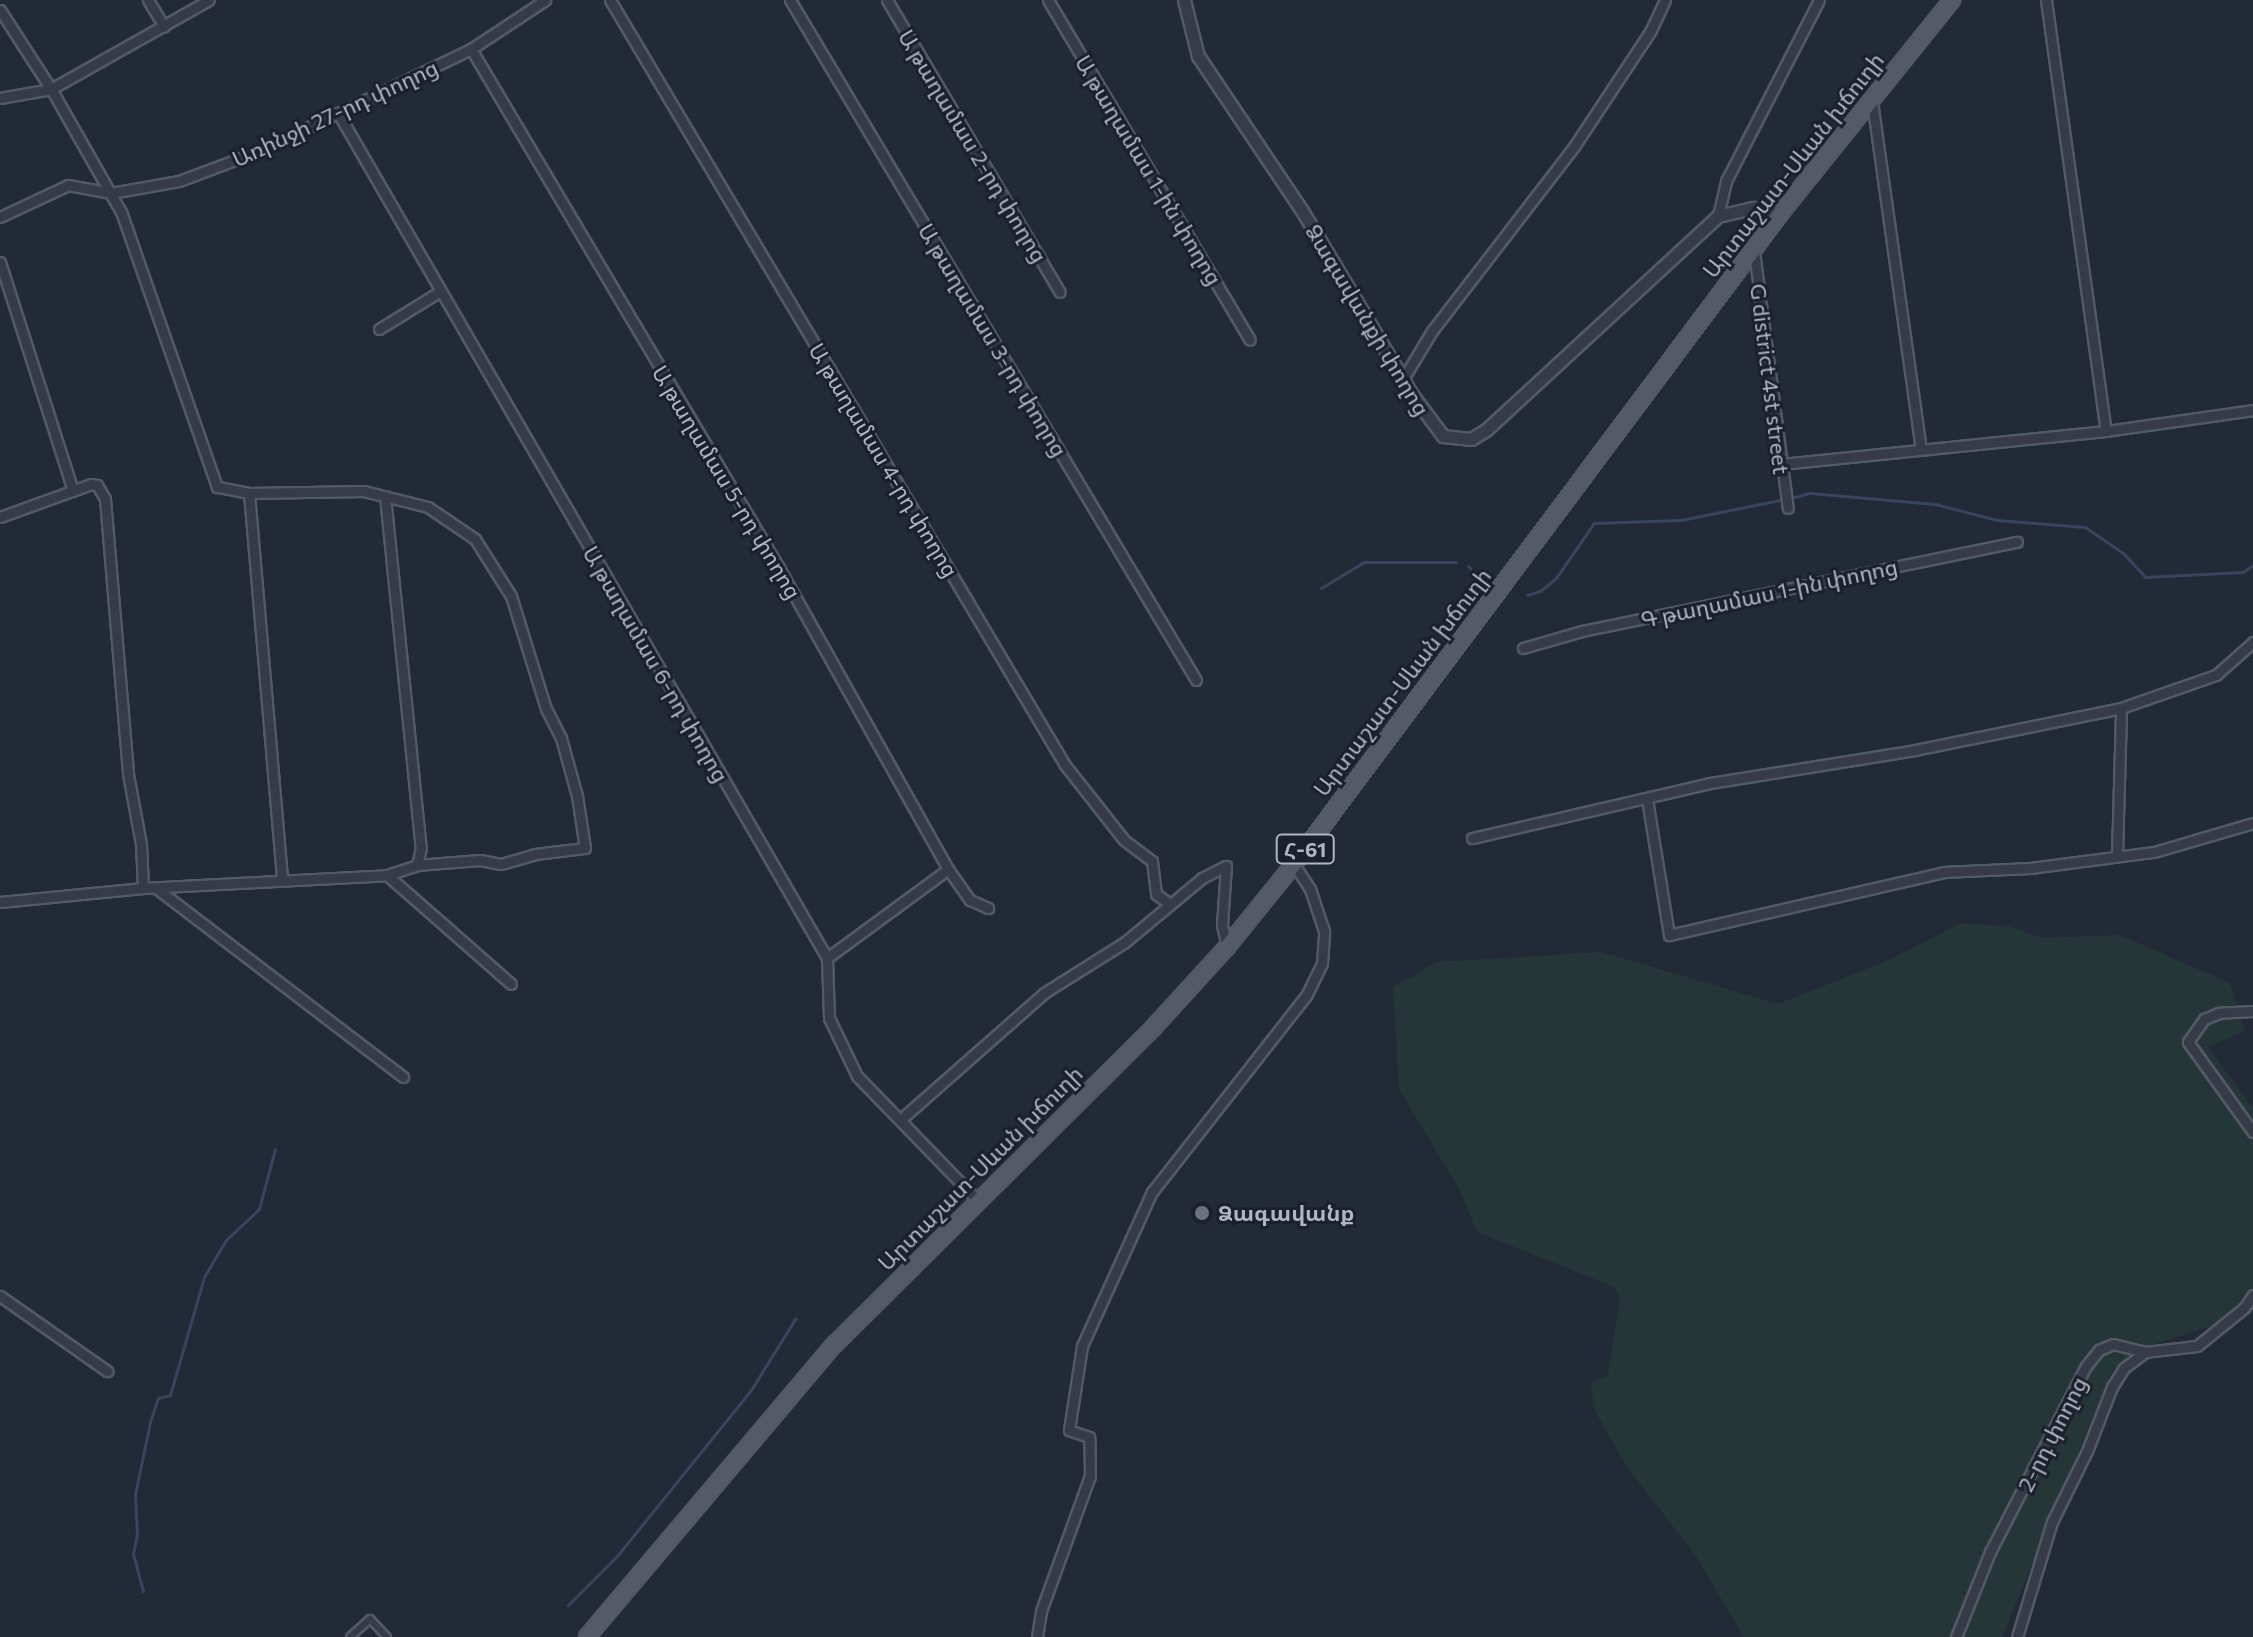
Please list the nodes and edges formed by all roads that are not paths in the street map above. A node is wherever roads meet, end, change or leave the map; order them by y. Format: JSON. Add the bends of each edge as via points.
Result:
{"nodes":[{"id":1,"x":148,"y":0,"type":"edge"},
{"id":2,"x":209,"y":0,"type":"edge"},
{"id":3,"x":545,"y":0,"type":"edge"},
{"id":4,"x":610,"y":0,"type":"edge"},
{"id":5,"x":790,"y":0,"type":"edge"},
{"id":6,"x":887,"y":0,"type":"edge"},
{"id":7,"x":1048,"y":0,"type":"edge"},
{"id":8,"x":1184,"y":0,"type":"edge"},
{"id":9,"x":1665,"y":0,"type":"edge"},
{"id":10,"x":1819,"y":0,"type":"edge"},
{"id":11,"x":1952,"y":0,"type":"edge"},
{"id":12,"x":2046,"y":0,"type":"edge"},
{"id":13,"x":0,"y":10,"type":"edge"},
{"id":14,"x":164,"y":27,"type":"junction"},
{"id":15,"x":471,"y":49,"type":"junction"},
{"id":16,"x":51,"y":89,"type":"junction"},
{"id":17,"x":0,"y":98,"type":"edge"},
{"id":18,"x":1871,"y":98,"type":"junction"},
{"id":19,"x":338,"y":113,"type":"junction"},
{"id":20,"x":111,"y":193,"type":"junction"},
{"id":21,"x":1780,"y":214,"type":"junction"},
{"id":22,"x":1718,"y":216,"type":"junction"},
{"id":23,"x":0,"y":217,"type":"edge"},
{"id":24,"x":1754,"y":251,"type":"junction"},
{"id":25,"x":0,"y":262,"type":"edge"},
{"id":26,"x":439,"y":292,"type":"junction"},
{"id":27,"x":1060,"y":292,"type":"dead end"},
{"id":28,"x":379,"y":329,"type":"dead end"},
{"id":29,"x":1250,"y":340,"type":"dead end"},
{"id":30,"x":1403,"y":379,"type":"junction"},
{"id":31,"x":2253,"y":410,"type":"edge"},
{"id":32,"x":2106,"y":431,"type":"junction"},
{"id":33,"x":1921,"y":450,"type":"junction"},
{"id":34,"x":1781,"y":464,"type":"junction"},
{"id":35,"x":73,"y":491,"type":"junction"},
{"id":36,"x":249,"y":493,"type":"junction"},
{"id":37,"x":385,"y":496,"type":"junction"},
{"id":38,"x":1788,"y":508,"type":"dead end"},
{"id":39,"x":0,"y":517,"type":"edge"},
{"id":40,"x":2017,"y":542,"type":"dead end"},
{"id":41,"x":2253,"y":642,"type":"edge"},
{"id":42,"x":1523,"y":648,"type":"dead end"},
{"id":43,"x":1196,"y":680,"type":"dead end"},
{"id":44,"x":2121,"y":708,"type":"junction"},
{"id":45,"x":1647,"y":799,"type":"junction"},
{"id":46,"x":2253,"y":823,"type":"edge"},
{"id":47,"x":1472,"y":838,"type":"dead end"},
{"id":48,"x":2117,"y":855,"type":"junction"},
{"id":49,"x":1294,"y":864,"type":"junction"},
{"id":50,"x":417,"y":865,"type":"junction"},
{"id":51,"x":948,"y":869,"type":"junction"},
{"id":52,"x":387,"y":875,"type":"junction"},
{"id":53,"x":282,"y":880,"type":"junction"},
{"id":54,"x":143,"y":888,"type":"junction"},
{"id":55,"x":156,"y":888,"type":"junction"},
{"id":56,"x":0,"y":902,"type":"edge"},
{"id":57,"x":1170,"y":904,"type":"junction"},
{"id":58,"x":988,"y":908,"type":"dead end"},
{"id":59,"x":1227,"y":947,"type":"junction"},
{"id":60,"x":827,"y":958,"type":"junction"},
{"id":61,"x":511,"y":984,"type":"dead end"},
{"id":62,"x":2253,"y":1011,"type":"edge"},
{"id":63,"x":403,"y":1077,"type":"dead end"},
{"id":64,"x":900,"y":1120,"type":"junction"},
{"id":65,"x":2253,"y":1132,"type":"edge"},
{"id":66,"x":977,"y":1200,"type":"junction"},
{"id":67,"x":2253,"y":1295,"type":"edge"},
{"id":68,"x":0,"y":1296,"type":"edge"},
{"id":69,"x":2145,"y":1352,"type":"junction"},
{"id":70,"x":107,"y":1371,"type":"dead end"},
{"id":71,"x":350,"y":1637,"type":"edge"},
{"id":72,"x":387,"y":1637,"type":"edge"},
{"id":73,"x":587,"y":1637,"type":"edge"},
{"id":74,"x":1037,"y":1637,"type":"edge"},
{"id":75,"x":1956,"y":1637,"type":"edge"},
{"id":76,"x":2017,"y":1637,"type":"edge"}],
"edges":[{"from":1,"to":14,"type":"street"},
{"from":2,"to":14,"type":"street"},
{"from":3,"to":15,"type":"street","name":"Առինջի 27-րդ փողոց"},
{"from":4,"to":57,"type":"street","name":"Ա թաղամաս 4-րդ փողոց","via":[[1065,765],[1116,831],[1152,861],[1156,894]]},
{"from":5,"to":43,"type":"street","name":"Ա թաղամաս 3-րդ փողոց"},
{"from":6,"to":27,"type":"street","name":"Ա թաղամաս 2-րդ փողոց"},
{"from":7,"to":29,"type":"street","name":"Ա թաղամաս 1-ին փողոց"},
{"from":8,"to":30,"type":"street","name":"Ձագավանքի փողոց","via":[[1198,56],[1301,209]]},
{"from":9,"to":30,"type":"street","via":[[1575,145],[1432,331]]},
{"from":10,"to":22,"type":"street","via":[[1726,181]]},
{"from":11,"to":18,"type":"main road","name":"Արտաշատ-Սևան խճուղի","number":"Հ-61"},
{"from":12,"to":32,"type":"street"},
{"from":13,"to":16,"type":"street"},
{"from":14,"to":16,"type":"street"},
{"from":15,"to":19,"type":"street","name":"Առինջի 27-րդ փողոց"},
{"from":15,"to":51,"type":"street","name":"Ա թաղամաս 5-րդ փողոց","via":[[779,568]]},
{"from":16,"to":17,"type":"street"},
{"from":16,"to":20,"type":"street"},
{"from":18,"to":21,"type":"main road","name":"Արտաշատ-Սևան խճուղի","number":"Հ-61"},
{"from":18,"to":33,"type":"street"},
{"from":19,"to":20,"type":"street","name":"Առինջի 27-րդ փողոց","via":[[179,181]]},
{"from":19,"to":26,"type":"street","name":"Ա թաղամաս 6-րդ փողոց"},
{"from":20,"to":23,"type":"street","via":[[68,185]]},
{"from":20,"to":36,"type":"street","via":[[217,487]]},
{"from":21,"to":22,"type":"street","via":[[1754,208]]},
{"from":21,"to":24,"type":"main road","name":"Արտաշատ-Սևան խճուղի","number":"Հ-61"},
{"from":22,"to":30,"type":"street","name":"Ձագավանքի փողոց","via":[[1471,439],[1454,439],[1433,427]]},
{"from":24,"to":34,"type":"street","name":"G district 4st street"},
{"from":24,"to":49,"type":"main road","name":"Արտաշատ-Սևան խճուղի","number":"Հ-61"},
{"from":25,"to":35,"type":"street"},
{"from":26,"to":28,"type":"street"},
{"from":26,"to":60,"type":"street","name":"Ա թաղամաս 6-րդ փողոց"},
{"from":31,"to":32,"type":"street"},
{"from":32,"to":33,"type":"street"},
{"from":33,"to":34,"type":"street"},
{"from":34,"to":38,"type":"street","name":"G district 4st street"},
{"from":35,"to":39,"type":"street"},
{"from":35,"to":54,"type":"street","via":[[97,485],[105,499]]},
{"from":36,"to":37,"type":"street","via":[[364,491]]},
{"from":36,"to":53,"type":"street"},
{"from":37,"to":50,"type":"street","via":[[421,848]]},
{"from":37,"to":50,"type":"street","via":[[428,507],[475,539],[511,596],[546,709],[561,738],[585,848],[501,864],[480,860]]},
{"from":40,"to":42,"type":"street","name":"Գ թաղամաս 1-ին փողոց","via":[[1582,631]]},
{"from":41,"to":44,"type":"street","via":[[2216,675]]},
{"from":44,"to":45,"type":"street"},
{"from":44,"to":48,"type":"street"},
{"from":45,"to":47,"type":"street"},
{"from":45,"to":48,"type":"street","via":[[1669,935],[1943,872],[2030,868]]},
{"from":46,"to":48,"type":"street","via":[[2154,852]]},
{"from":49,"to":59,"type":"main road","name":"Արտաշատ-Սևան խճուղի","number":"Հ-61"},
{"from":49,"to":74,"type":"street","via":[[1310,889],[1324,931],[1322,963],[1307,994],[1152,1192],[1082,1346],[1069,1430],[1089,1437],[1090,1476],[1041,1611]]},
{"from":50,"to":52,"type":"street"},
{"from":51,"to":58,"type":"street","name":"Ա թաղամաս 5-րդ փողոց","via":[[970,900]]},
{"from":51,"to":60,"type":"street"},
{"from":52,"to":53,"type":"street"},
{"from":52,"to":61,"type":"street"},
{"from":53,"to":55,"type":"street"},
{"from":54,"to":55,"type":"street"},
{"from":54,"to":56,"type":"street"},
{"from":55,"to":63,"type":"street"},
{"from":57,"to":59,"type":"street","via":[[1226,866],[1222,925]]},
{"from":57,"to":64,"type":"street","via":[[1125,942],[1044,993]]},
{"from":59,"to":66,"type":"main road","name":"Արտաշատ-Սևան խճուղի","number":"Հ-61","via":[[1153,1028]]},
{"from":60,"to":64,"type":"street","name":"Ա թաղամաս 6-րդ փողոց","via":[[829,1018],[857,1076]]},
{"from":62,"to":65,"type":"street","via":[[2204,1019],[2188,1042]]},
{"from":64,"to":66,"type":"street","name":"Ա թաղամաս 6-րդ փողոց"},
{"from":66,"to":73,"type":"main road","name":"Արտաշատ-Սևան խճուղի","number":"Հ-61","via":[[835,1344]]},
{"from":67,"to":69,"type":"street","name":"2-րդ փողոց","via":[[2197,1346]]},
{"from":68,"to":70,"type":"street"},
{"from":69,"to":75,"type":"street","name":"2-րդ փողոց","via":[[2113,1344],[2099,1350],[2086,1366],[1990,1552]]},
{"from":69,"to":76,"type":"street","via":[[2124,1368],[2112,1387],[2052,1522]]},
{"from":71,"to":72,"type":"street","via":[[370,1619]]}]}
